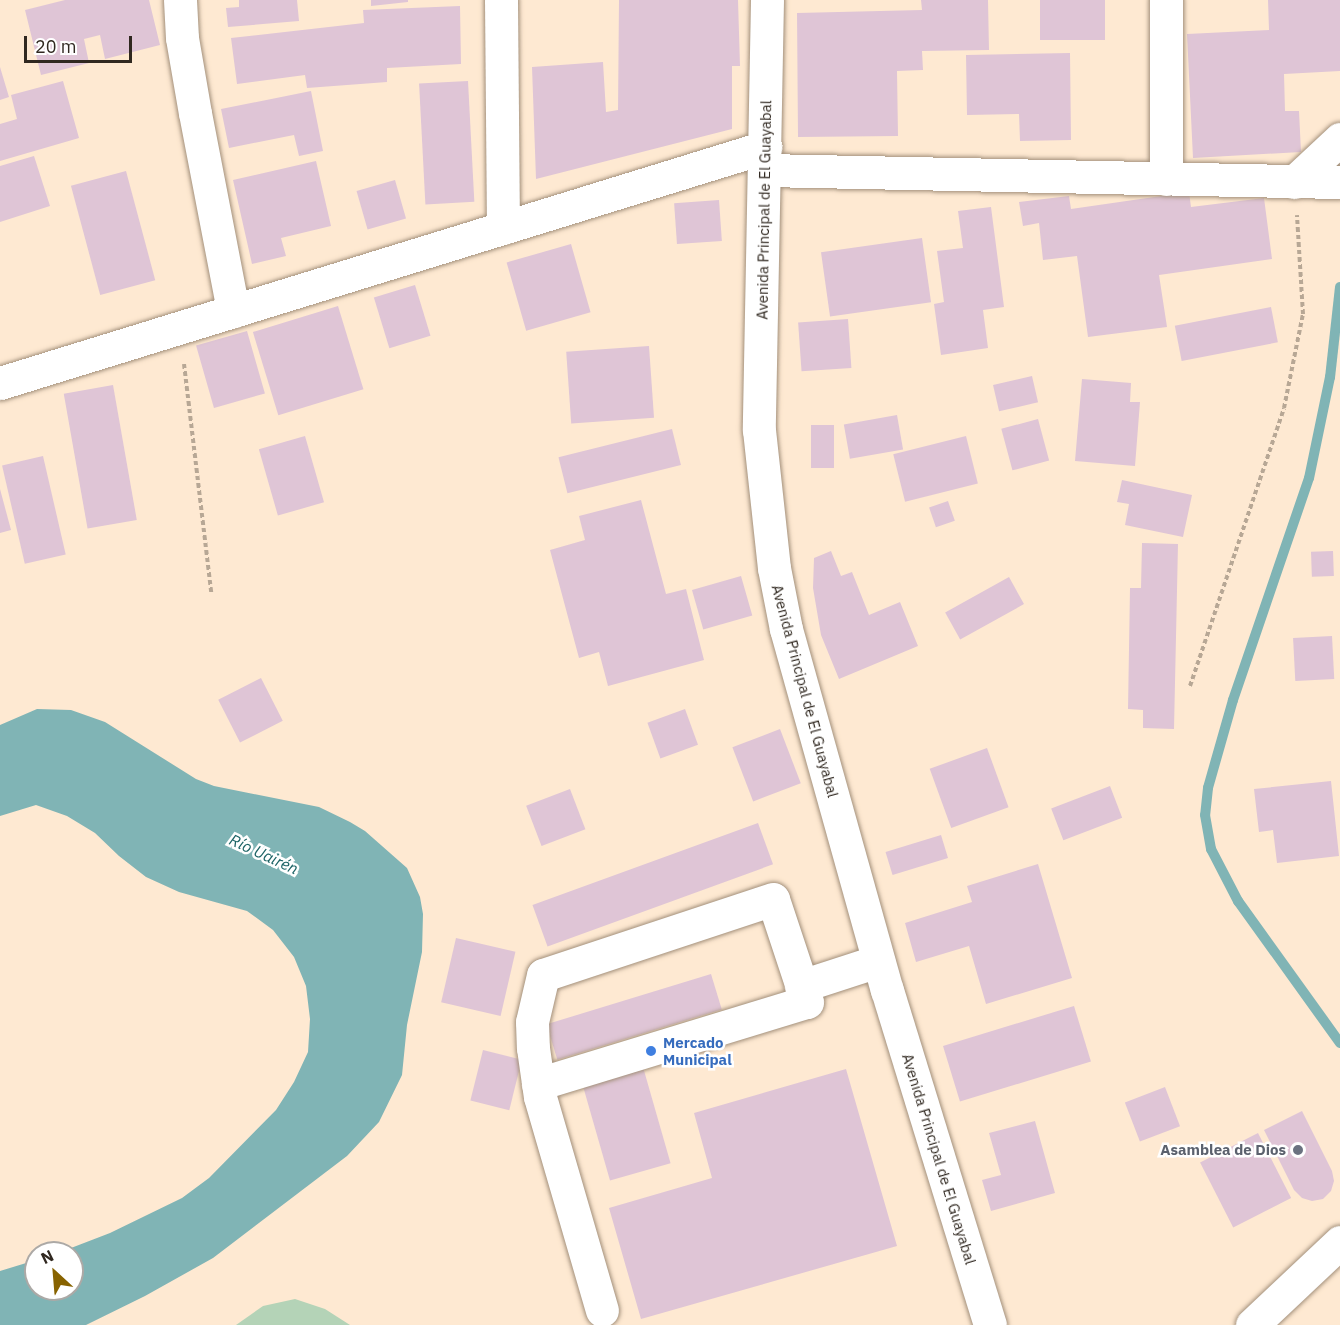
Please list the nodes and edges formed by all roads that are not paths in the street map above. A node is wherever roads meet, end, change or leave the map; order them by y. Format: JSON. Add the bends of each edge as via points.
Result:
{"nodes":[{"id":1,"x":180,"y":0,"type":"edge"},
{"id":2,"x":501,"y":0,"type":"edge"},
{"id":3,"x":767,"y":0,"type":"edge"},
{"id":4,"x":1166,"y":0,"type":"edge"},
{"id":5,"x":1340,"y":139,"type":"edge"},
{"id":6,"x":765,"y":159,"type":"junction"},
{"id":7,"x":1166,"y":179,"type":"junction"},
{"id":8,"x":1294,"y":182,"type":"junction"},
{"id":9,"x":1340,"y":182,"type":"edge"},
{"id":10,"x":503,"y":228,"type":"junction"},
{"id":11,"x":233,"y":311,"type":"junction"},
{"id":12,"x":0,"y":383,"type":"edge"},
{"id":13,"x":878,"y":961,"type":"junction"},
{"id":14,"x":801,"y":986,"type":"junction"},
{"id":15,"x":538,"y":1084,"type":"junction"},
{"id":16,"x":1340,"y":1242,"type":"edge"},
{"id":17,"x":602,"y":1310,"type":"dead end"},
{"id":18,"x":990,"y":1325,"type":"edge"},
{"id":19,"x":1252,"y":1325,"type":"edge"}],
"edges":[{"from":1,"to":11,"type":"street","via":[[182,38]]},
{"from":2,"to":10,"type":"street"},
{"from":3,"to":6,"type":"street","name":"Avenida Principal de El Guayabal"},
{"from":4,"to":7,"type":"street"},
{"from":5,"to":8,"type":"street"},
{"from":6,"to":7,"type":"street"},
{"from":6,"to":10,"type":"street"},
{"from":6,"to":13,"type":"street","name":"Avenida Principal de El Guayabal","via":[[759,429],[774,568],[786,629]]},
{"from":7,"to":8,"type":"street"},
{"from":8,"to":9,"type":"street"},
{"from":10,"to":11,"type":"street"},
{"from":11,"to":12,"type":"street"},
{"from":13,"to":14,"type":"street"},
{"from":13,"to":18,"type":"street","name":"Avenida Principal de El Guayabal"},
{"from":14,"to":15,"type":"street","via":[[807,1002]]},
{"from":14,"to":15,"type":"street","via":[[773,899],[543,975],[532,1022]]},
{"from":15,"to":17,"type":"street"},
{"from":16,"to":19,"type":"street"}]}
